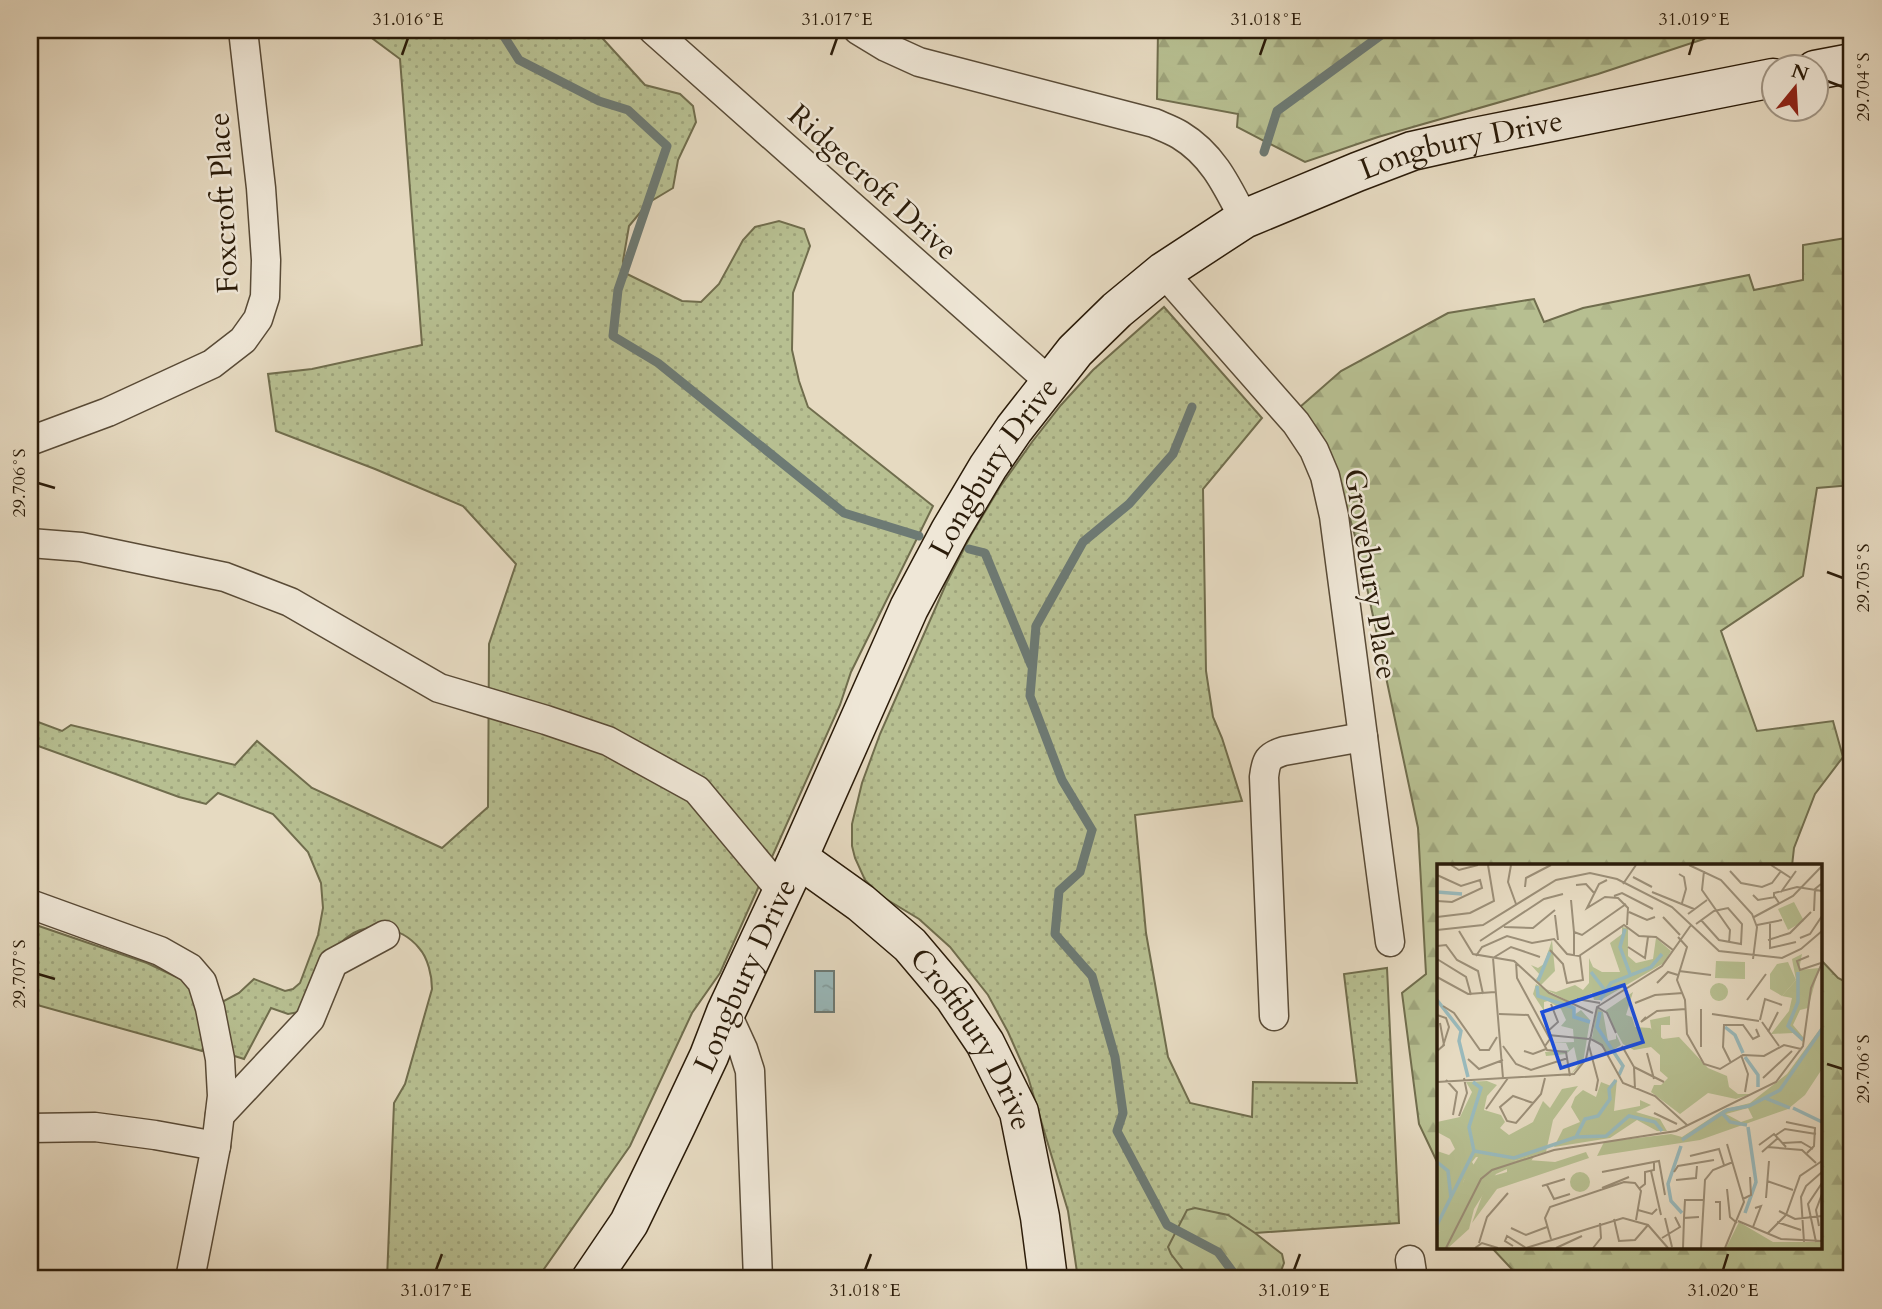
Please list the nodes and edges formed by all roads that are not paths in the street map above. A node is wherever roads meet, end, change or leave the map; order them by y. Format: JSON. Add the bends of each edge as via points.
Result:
{"nodes":[{"id":1,"x":243,"y":30,"type":"edge"},
{"id":2,"x":653,"y":30,"type":"edge"},
{"id":3,"x":858,"y":30,"type":"edge"},
{"id":4,"x":1852,"y":63,"type":"edge"},
{"id":5,"x":1829,"y":67,"type":"edge"},
{"id":6,"x":1759,"y":81,"type":"edge"},
{"id":7,"x":1244,"y":219,"type":"junction"},
{"id":8,"x":1163,"y":272,"type":"junction"},
{"id":9,"x":1050,"y":382,"type":"junction"},
{"id":10,"x":30,"y":441,"type":"edge"},
{"id":11,"x":30,"y":542,"type":"edge"},
{"id":12,"x":1363,"y":737,"type":"junction"},
{"id":13,"x":798,"y":858,"type":"junction"},
{"id":14,"x":782,"y":892,"type":"junction"},
{"id":15,"x":30,"y":904,"type":"edge"},
{"id":16,"x":385,"y":934,"type":"dead end"},
{"id":17,"x":1390,"y":942,"type":"dead end"},
{"id":18,"x":726,"y":1012,"type":"junction"},
{"id":19,"x":1274,"y":1016,"type":"dead end"},
{"id":20,"x":220,"y":1115,"type":"junction"},
{"id":21,"x":30,"y":1128,"type":"edge"},
{"id":22,"x":216,"y":1146,"type":"junction"},
{"id":23,"x":190,"y":1279,"type":"edge"},
{"id":24,"x":591,"y":1279,"type":"edge"},
{"id":25,"x":758,"y":1279,"type":"edge"},
{"id":26,"x":1048,"y":1279,"type":"edge"}],
"edges":[{"from":1,"to":10,"type":"street","name":"Foxcroft Place","via":[[266,260],[265,297],[258,319],[243,340],[212,364],[108,412]]},
{"from":2,"to":9,"type":"street","name":"Ridgecroft Drive"},
{"from":3,"to":7,"type":"street","via":[[919,62],[1154,124],[1179,135],[1220,173]]},
{"from":4,"to":5,"type":"street"},
{"from":6,"to":7,"type":"street","name":"Longbury Drive","via":[[1412,151]]},
{"from":7,"to":8,"type":"street","name":"Longbury Drive"},
{"from":8,"to":9,"type":"street","name":"Longbury Drive","via":[[1117,310]]},
{"from":8,"to":12,"type":"street","name":"Grovebury Place","via":[[1296,423],[1314,450],[1334,516]]},
{"from":9,"to":13,"type":"street","name":"Longbury Drive","via":[[988,467],[909,608]]},
{"from":11,"to":14,"type":"street","via":[[81,547],[225,577],[290,602],[439,688],[608,741],[697,790]]},
{"from":12,"to":17,"type":"street","name":"Grovebury Place"},
{"from":12,"to":19,"type":"street","via":[[1284,751],[1273,754],[1266,763]]},
{"from":13,"to":14,"type":"street","name":"Longbury Drive"},
{"from":13,"to":26,"type":"street","name":"Croftbury Drive","via":[[910,945],[985,1043],[1018,1112],[1041,1217]]},
{"from":14,"to":18,"type":"street","name":"Longbury Drive"},
{"from":15,"to":20,"type":"street","via":[[160,951],[190,968],[202,982],[210,1008],[220,1059]]},
{"from":16,"to":20,"type":"street","via":[[333,963],[310,1019]]},
{"from":18,"to":24,"type":"street","name":"Longbury Drive","via":[[629,1223]]},
{"from":18,"to":25,"type":"street","via":[[750,1072]]},
{"from":20,"to":22,"type":"street"},
{"from":21,"to":22,"type":"street","via":[[94,1127]]},
{"from":22,"to":23,"type":"street"}]}
